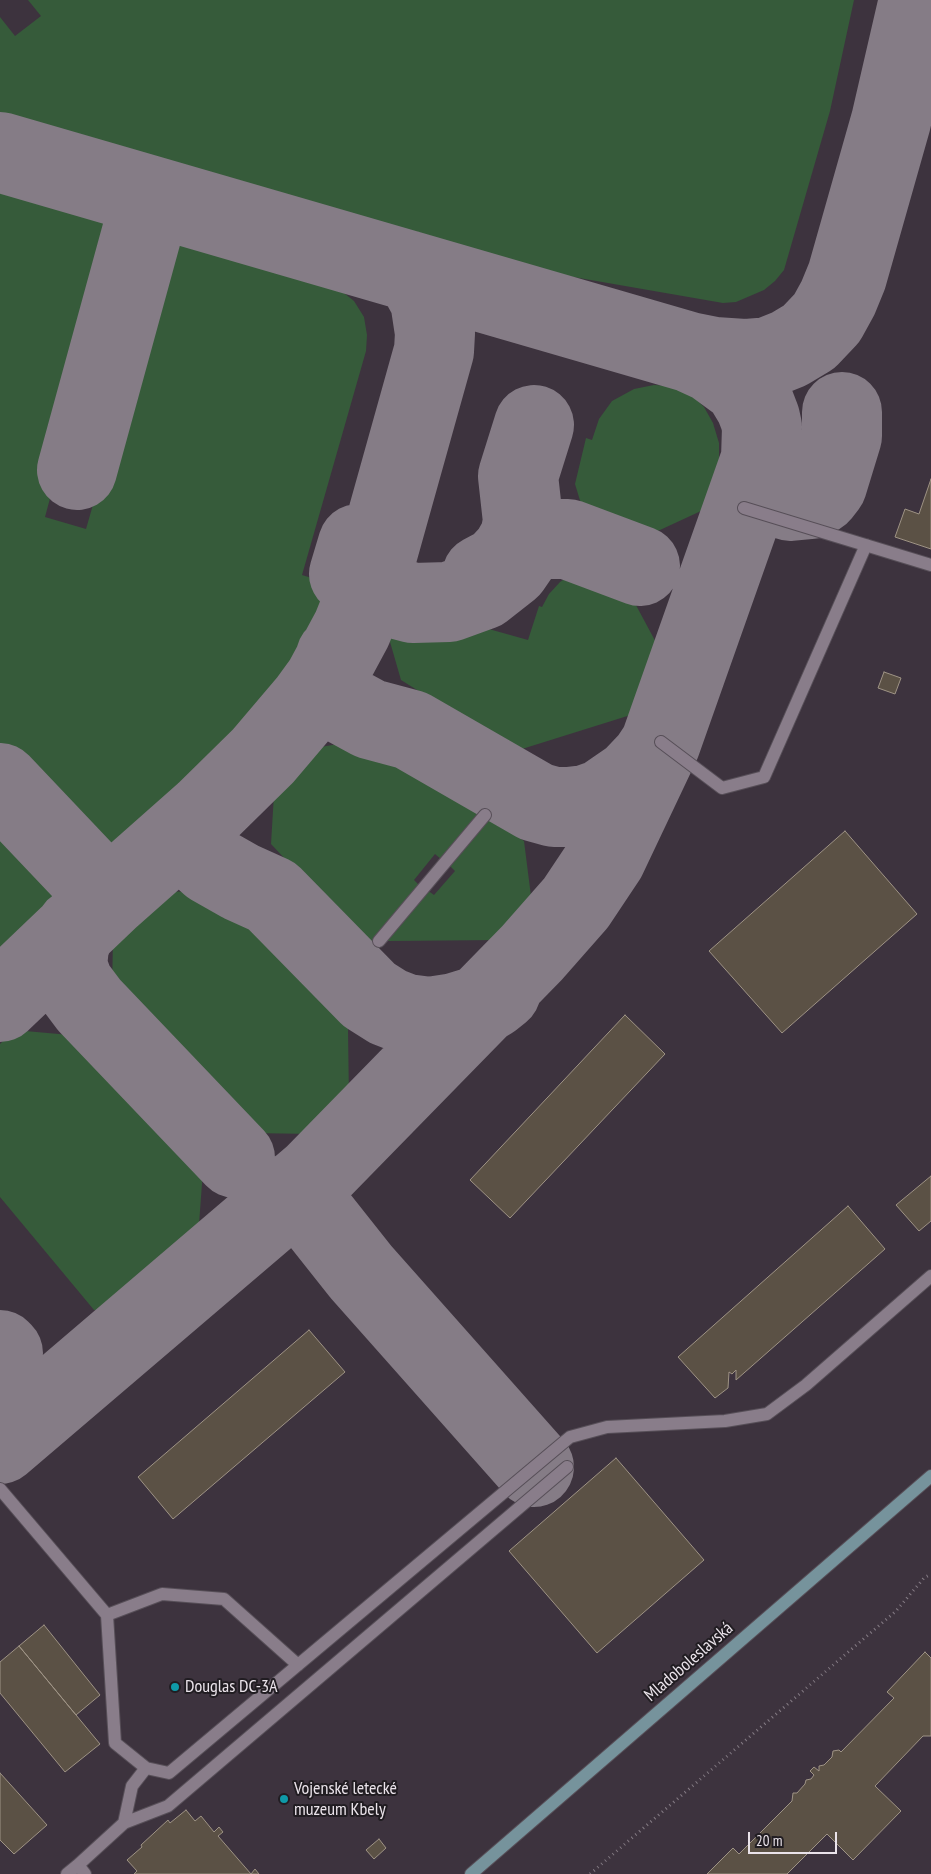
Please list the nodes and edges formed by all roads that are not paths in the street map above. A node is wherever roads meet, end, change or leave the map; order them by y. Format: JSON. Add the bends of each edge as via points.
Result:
{"nodes":[{"id":1,"x":744,"y":508,"type":"dead end"},
{"id":2,"x":866,"y":545,"type":"junction"},
{"id":3,"x":931,"y":565,"type":"edge"},
{"id":4,"x":661,"y":742,"type":"dead end"},
{"id":5,"x":485,"y":816,"type":"dead end"},
{"id":6,"x":379,"y":941,"type":"dead end"},
{"id":7,"x":931,"y":1276,"type":"edge"},
{"id":8,"x":567,"y":1467,"type":"dead end"},
{"id":9,"x":931,"y":1476,"type":"edge"},
{"id":10,"x":0,"y":1489,"type":"edge"},
{"id":11,"x":107,"y":1615,"type":"junction"},
{"id":12,"x":298,"y":1665,"type":"junction"},
{"id":13,"x":146,"y":1768,"type":"junction"},
{"id":14,"x":124,"y":1824,"type":"junction"},
{"id":15,"x":82,"y":1870,"type":"edge"},
{"id":16,"x":68,"y":1874,"type":"edge"},
{"id":17,"x":471,"y":1874,"type":"edge"}],
"edges":[{"from":1,"to":2,"type":"lane"},
{"from":2,"to":3,"type":"lane"},
{"from":2,"to":4,"type":"lane","via":[[764,777],[722,788]]},
{"from":5,"to":6,"type":"lane"},
{"from":7,"to":12,"type":"lane","via":[[806,1385],[767,1414],[725,1421],[607,1427],[570,1437]]},
{"from":8,"to":14,"type":"lane","via":[[168,1806]]},
{"from":9,"to":17,"type":"main road","name":"Mladoboleslavská"},
{"from":10,"to":11,"type":"lane"},
{"from":11,"to":12,"type":"lane","via":[[162,1594],[224,1599]]},
{"from":11,"to":13,"type":"lane","via":[[115,1743]]},
{"from":12,"to":13,"type":"lane","via":[[169,1773]]},
{"from":13,"to":14,"type":"lane","via":[[132,1786]]},
{"from":14,"to":15,"type":"lane"},
{"from":15,"to":16,"type":"lane"}]}
